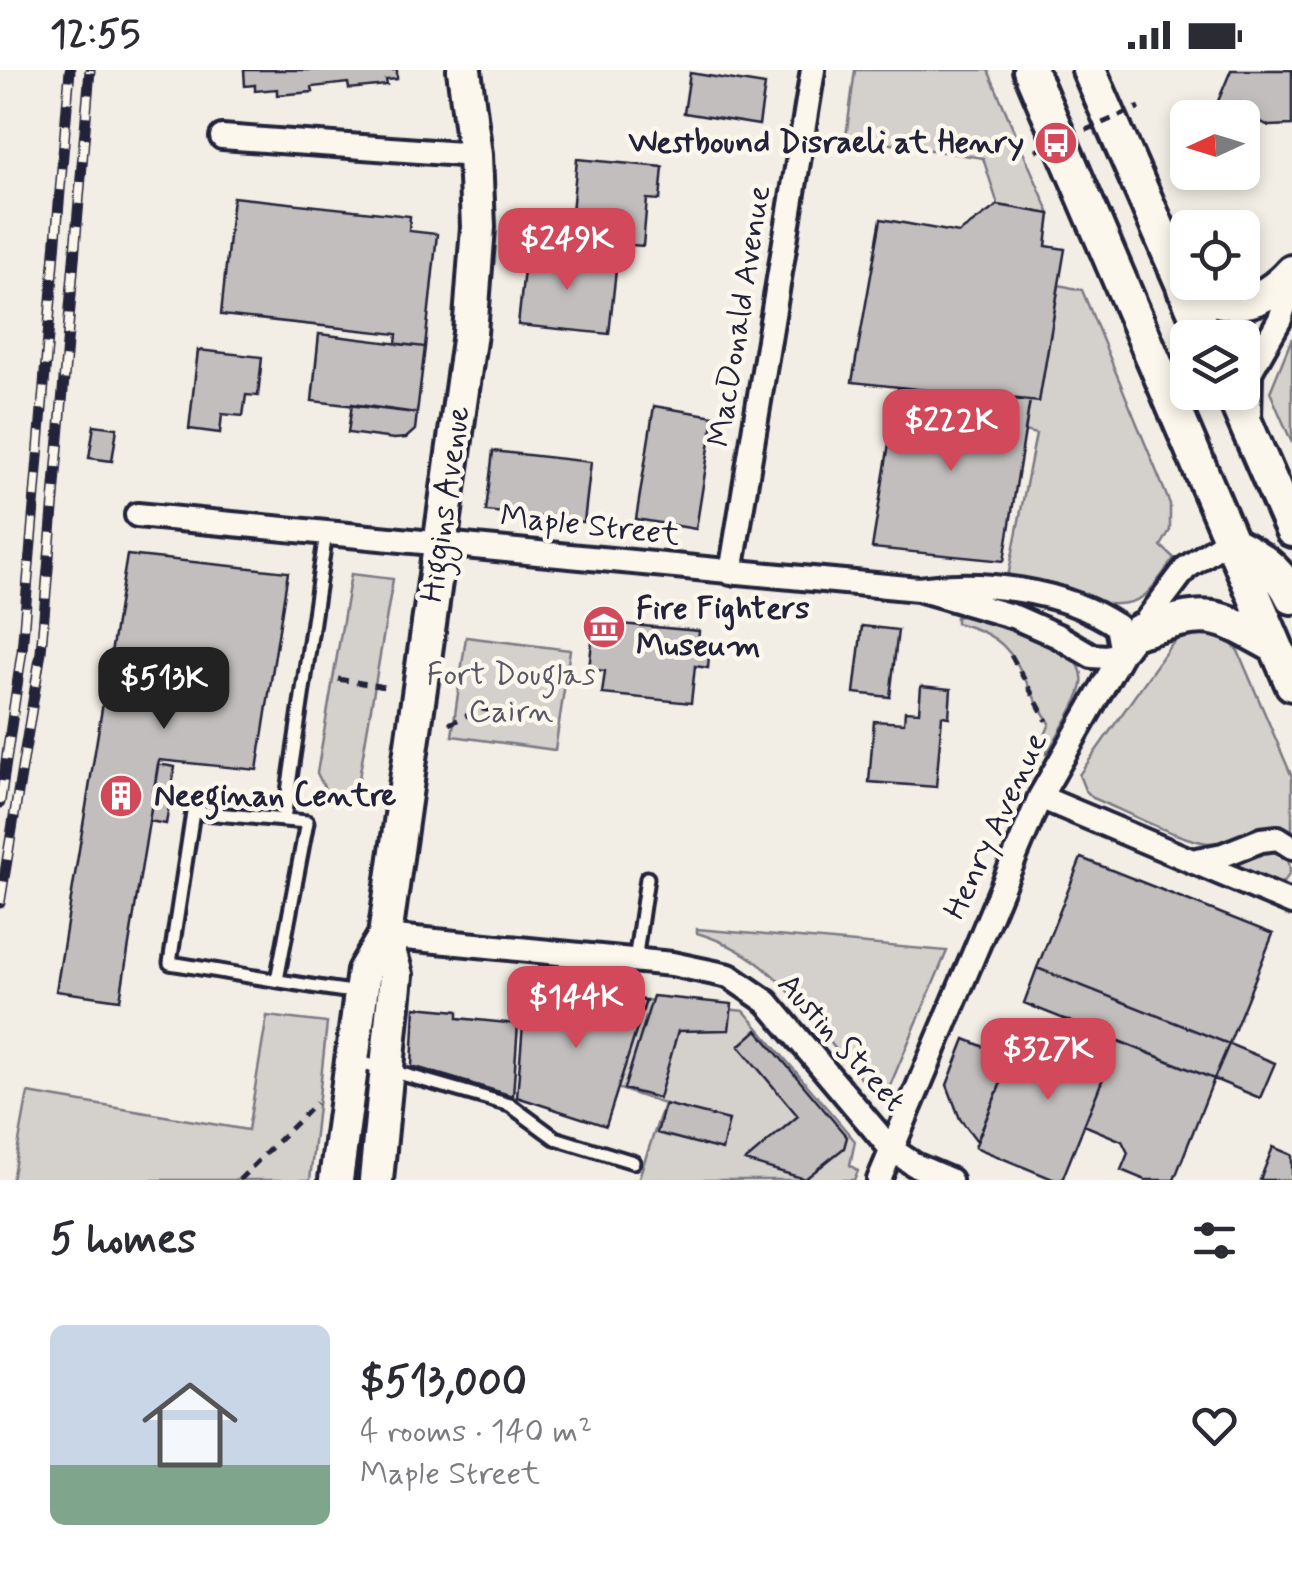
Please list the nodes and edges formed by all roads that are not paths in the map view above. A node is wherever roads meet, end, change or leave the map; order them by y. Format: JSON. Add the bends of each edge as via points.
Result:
{"nodes":[{"id":1,"x":464,"y":70,"type":"edge"},
{"id":2,"x":813,"y":70,"type":"edge"},
{"id":3,"x":1030,"y":70,"type":"edge"},
{"id":4,"x":1088,"y":70,"type":"edge"},
{"id":5,"x":222,"y":137,"type":"dead end"},
{"id":6,"x":474,"y":154,"type":"junction"},
{"id":7,"x":1170,"y":257,"type":"edge"},
{"id":8,"x":1292,"y":272,"type":"edge"},
{"id":9,"x":1292,"y":283,"type":"edge"},
{"id":10,"x":1260,"y":297,"type":"edge"},
{"id":11,"x":1215,"y":300,"type":"edge"},
{"id":12,"x":1253,"y":300,"type":"edge"},
{"id":13,"x":1240,"y":410,"type":"edge"},
{"id":14,"x":1248,"y":429,"type":"junction"},
{"id":15,"x":137,"y":516,"type":"dead end"},
{"id":16,"x":1292,"y":530,"type":"edge"},
{"id":17,"x":326,"y":534,"type":"junction"},
{"id":18,"x":1232,"y":543,"type":"junction"},
{"id":19,"x":440,"y":544,"type":"junction"},
{"id":20,"x":731,"y":572,"type":"junction"},
{"id":21,"x":918,"y":588,"type":"junction"},
{"id":22,"x":1292,"y":598,"type":"edge"},
{"id":23,"x":1131,"y":642,"type":"junction"},
{"id":24,"x":1276,"y":647,"type":"junction"},
{"id":25,"x":1292,"y":684,"type":"edge"},
{"id":26,"x":1040,"y":797,"type":"junction"},
{"id":27,"x":284,"y":819,"type":"junction"},
{"id":28,"x":1292,"y":847,"type":"edge"},
{"id":29,"x":1192,"y":860,"type":"junction"},
{"id":30,"x":648,"y":878,"type":"dead end"},
{"id":31,"x":1292,"y":903,"type":"edge"},
{"id":32,"x":385,"y":936,"type":"junction"},
{"id":33,"x":636,"y":961,"type":"junction"},
{"id":34,"x":277,"y":980,"type":"junction"},
{"id":35,"x":360,"y":993,"type":"junction"},
{"id":36,"x":350,"y":1059,"type":"junction"},
{"id":37,"x":386,"y":1070,"type":"junction"},
{"id":38,"x":891,"y":1149,"type":"junction"},
{"id":39,"x":633,"y":1162,"type":"dead end"},
{"id":40,"x":336,"y":1180,"type":"edge"},
{"id":41,"x":376,"y":1180,"type":"edge"},
{"id":42,"x":879,"y":1180,"type":"edge"},
{"id":43,"x":950,"y":1180,"type":"edge"}],
"edges":[{"from":1,"to":6,"type":"main road","name":"Higgins Avenue"},
{"from":2,"to":20,"type":"street","name":"MacDonald Avenue"},
{"from":3,"to":18,"type":"main road"},
{"from":4,"to":7,"type":"main road"},
{"from":5,"to":6,"type":"street"},
{"from":6,"to":19,"type":"main road","name":"Higgins Avenue","via":[[478,227],[470,332]]},
{"from":8,"to":10,"type":"main road"},
{"from":9,"to":14,"type":"street","via":[[1250,372]]},
{"from":11,"to":12,"type":"main road"},
{"from":13,"to":14,"type":"main road"},
{"from":14,"to":16,"type":"main road"},
{"from":15,"to":17,"type":"street","name":"Maple Street"},
{"from":17,"to":19,"type":"street","name":"Maple Street"},
{"from":17,"to":27,"type":"lane"},
{"from":18,"to":22,"type":"main road","via":[[1267,562]]},
{"from":18,"to":23,"type":"street","name":"Henry Avenue","via":[[1186,568]]},
{"from":18,"to":24,"type":"main road"},
{"from":19,"to":20,"type":"street","name":"Maple Street"},
{"from":19,"to":32,"type":"main road","name":"Higgins Avenue"},
{"from":20,"to":21,"type":"street","name":"Maple Street"},
{"from":21,"to":23,"type":"street","name":"Maple Street","via":[[1002,588],[1094,611]]},
{"from":21,"to":23,"type":"street","name":"Maple Street","via":[[1015,617],[1092,656],[1107,658]]},
{"from":23,"to":24,"type":"main road","via":[[1178,620],[1224,618]]},
{"from":23,"to":26,"type":"street","name":"Henry Avenue"},
{"from":24,"to":25,"type":"main road"},
{"from":26,"to":29,"type":"street"},
{"from":26,"to":38,"type":"street","name":"Henry Avenue"},
{"from":27,"to":34,"type":"lane","via":[[307,822]]},
{"from":27,"to":34,"type":"lane","via":[[194,812],[170,963]]},
{"from":28,"to":29,"type":"street","via":[[1278,838],[1261,840]]},
{"from":29,"to":31,"type":"street"},
{"from":30,"to":33,"type":"lane"},
{"from":32,"to":33,"type":"street","name":"Austin Street"},
{"from":32,"to":35,"type":"main road","name":"Higgins Avenue","via":[[364,971]]},
{"from":32,"to":37,"type":"main road","name":"Higgins Avenue","via":[[396,975]]},
{"from":33,"to":38,"type":"street","name":"Austin Street","via":[[718,973],[755,991]]},
{"from":34,"to":35,"type":"lane"},
{"from":35,"to":36,"type":"main road","name":"Higgins Avenue"},
{"from":36,"to":37,"type":"lane"},
{"from":36,"to":40,"type":"main road","name":"Higgins Avenue"},
{"from":37,"to":39,"type":"lane","via":[[510,1105],[555,1138]]},
{"from":37,"to":41,"type":"main road","name":"Higgins Avenue"},
{"from":38,"to":42,"type":"street","name":"Henry Avenue"},
{"from":38,"to":43,"type":"street"}]}
